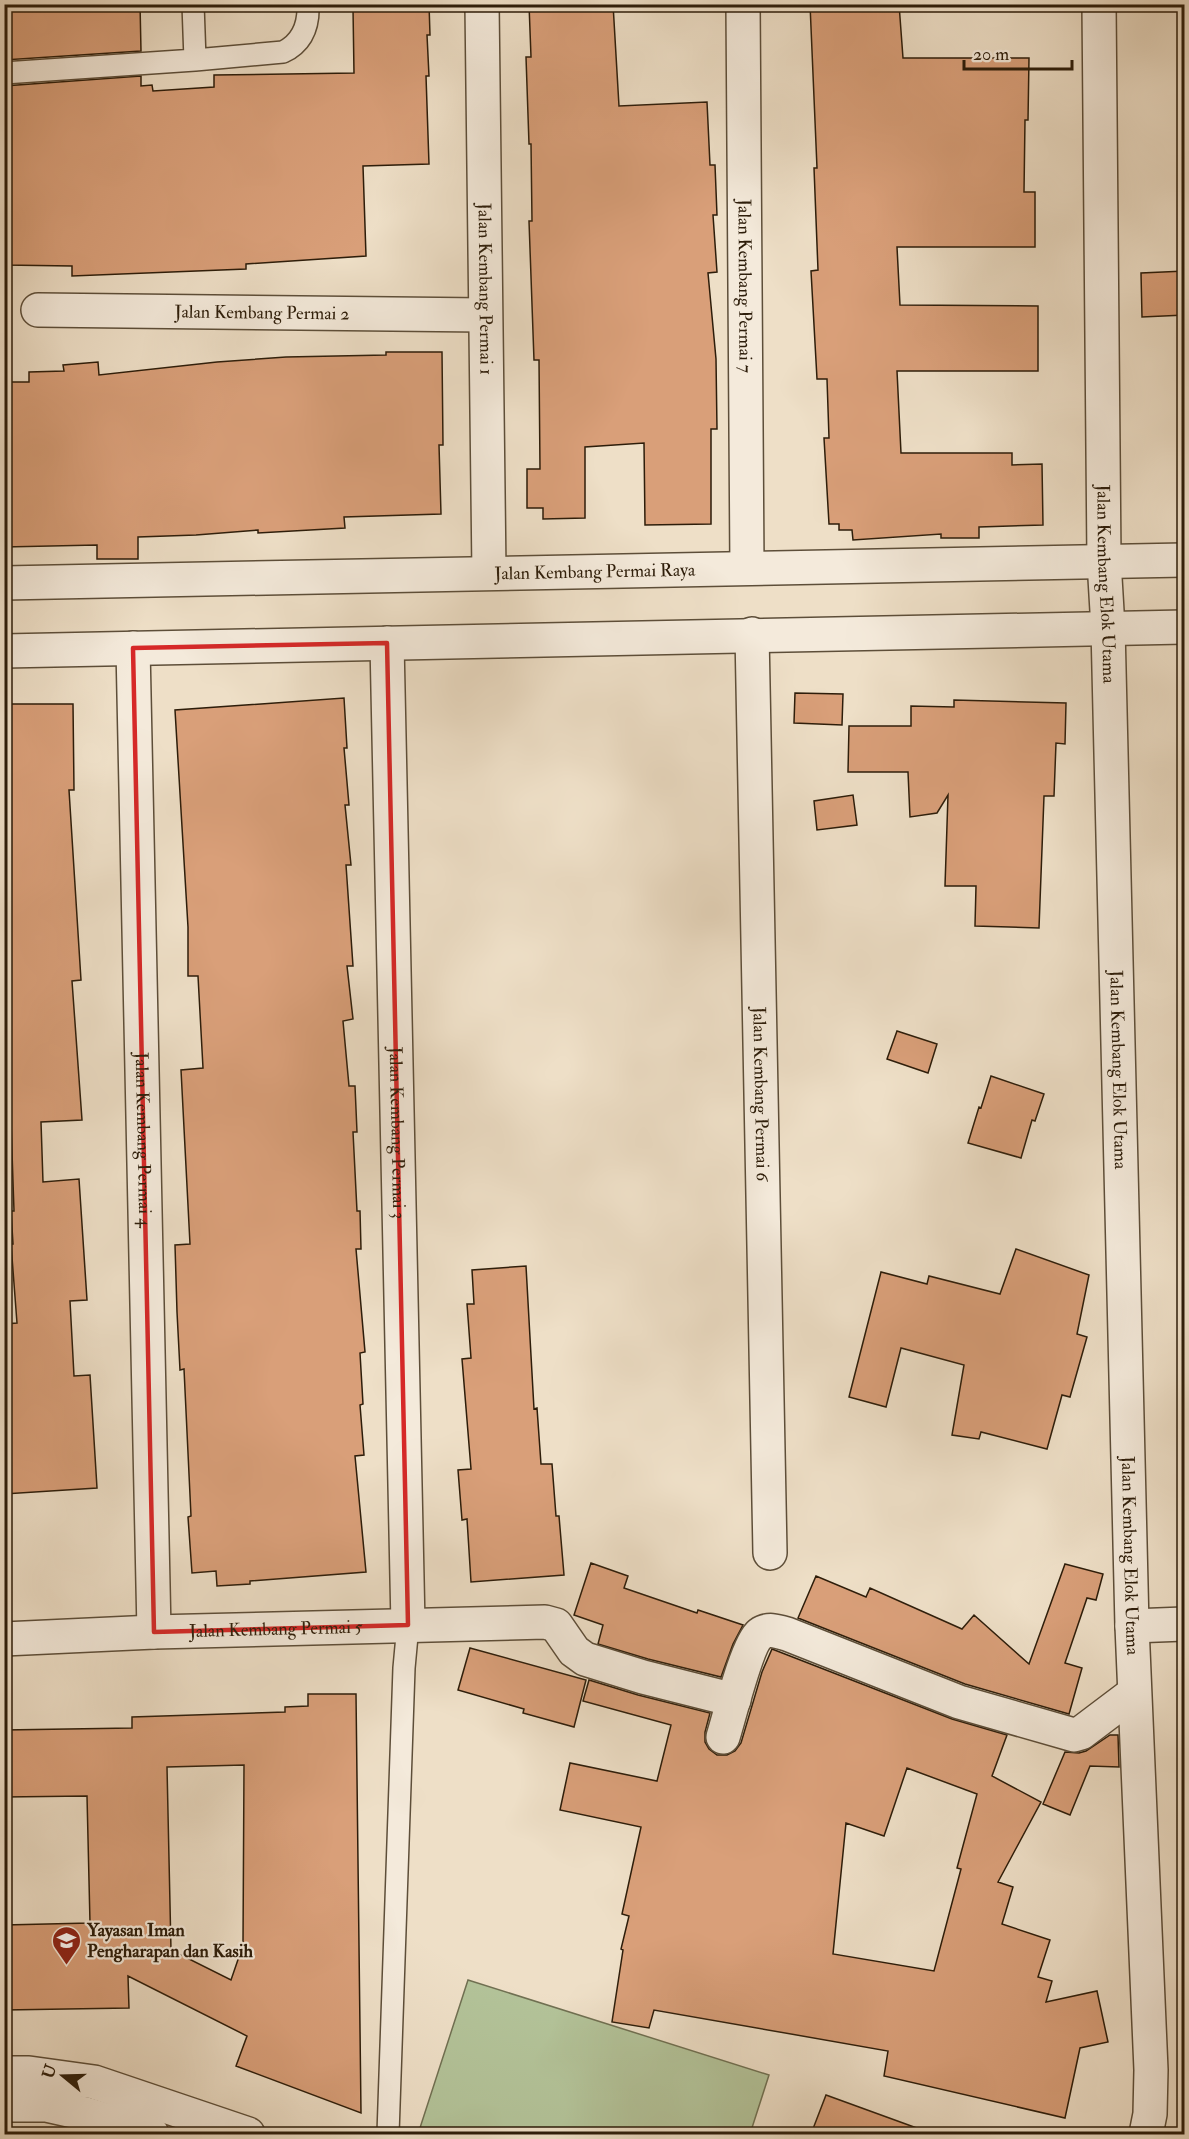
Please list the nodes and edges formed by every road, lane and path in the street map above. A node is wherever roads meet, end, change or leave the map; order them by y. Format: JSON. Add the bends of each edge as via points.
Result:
{"nodes":[{"id":1,"x":193,"y":4,"type":"edge"},
{"id":2,"x":308,"y":4,"type":"edge"},
{"id":3,"x":482,"y":4,"type":"edge"},
{"id":4,"x":743,"y":4,"type":"edge"},
{"id":5,"x":1099,"y":4,"type":"edge"},
{"id":6,"x":195,"y":60,"type":"junction"},
{"id":7,"x":4,"y":73,"type":"edge"},
{"id":8,"x":38,"y":310,"type":"dead end"},
{"id":9,"x":484,"y":315,"type":"junction"},
{"id":10,"x":1185,"y":560,"type":"edge"},
{"id":11,"x":1104,"y":561,"type":"junction"},
{"id":12,"x":747,"y":568,"type":"junction"},
{"id":13,"x":489,"y":573,"type":"junction"},
{"id":14,"x":4,"y":583,"type":"edge"},
{"id":15,"x":1185,"y":627,"type":"edge"},
{"id":16,"x":1108,"y":628,"type":"junction"},
{"id":17,"x":752,"y":634,"type":"junction"},
{"id":18,"x":387,"y":642,"type":"junction"},
{"id":19,"x":133,"y":648,"type":"junction"},
{"id":20,"x":4,"y":651,"type":"edge"},
{"id":21,"x":770,"y":1553,"type":"dead end"},
{"id":22,"x":1185,"y":1624,"type":"edge"},
{"id":23,"x":408,"y":1625,"type":"junction"},
{"id":24,"x":1132,"y":1626,"type":"junction"},
{"id":25,"x":154,"y":1632,"type":"junction"},
{"id":26,"x":4,"y":1640,"type":"edge"},
{"id":27,"x":1134,"y":1693,"type":"junction"},
{"id":28,"x":734,"y":1700,"type":"junction"},
{"id":29,"x":723,"y":1737,"type":"dead end"},
{"id":30,"x":4,"y":2073,"type":"edge"},
{"id":31,"x":94,"y":2082,"type":"junction"},
{"id":32,"x":4,"y":2105,"type":"edge"},
{"id":33,"x":86,"y":2114,"type":"junction"},
{"id":34,"x":152,"y":2134,"type":"edge"},
{"id":35,"x":248,"y":2134,"type":"edge"},
{"id":36,"x":388,"y":2134,"type":"edge"},
{"id":37,"x":1146,"y":2134,"type":"edge"}],
"edges":[{"from":1,"to":6,"type":"lane"},
{"from":2,"to":6,"type":"lane","via":[[301,39],[283,52]]},
{"from":3,"to":9,"type":"street","name":"Jalan Kembang Permai 1"},
{"from":4,"to":12,"type":"street","name":"Jalan Kembang Permai 7"},
{"from":5,"to":11,"type":"street","name":"Jalan Kembang Elok Utama"},
{"from":6,"to":7,"type":"lane"},
{"from":8,"to":9,"type":"street","name":"Jalan Kembang Permai 2"},
{"from":9,"to":13,"type":"street","name":"Jalan Kembang Permai 1"},
{"from":10,"to":11,"type":"street","name":"Jalan Kembang Permai Raya"},
{"from":11,"to":12,"type":"street","name":"Jalan Kembang Permai Raya"},
{"from":11,"to":16,"type":"street","name":"Jalan Kembang Elok Utama"},
{"from":12,"to":13,"type":"street","name":"Jalan Kembang Permai Raya"},
{"from":13,"to":14,"type":"street","name":"Jalan Kembang Permai Raya"},
{"from":15,"to":16,"type":"street"},
{"from":16,"to":17,"type":"street"},
{"from":16,"to":24,"type":"street","name":"Jalan Kembang Elok Utama"},
{"from":17,"to":18,"type":"street"},
{"from":17,"to":21,"type":"street","name":"Jalan Kembang Permai 6"},
{"from":18,"to":19,"type":"street"},
{"from":18,"to":23,"type":"street","name":"Jalan Kembang Permai 3"},
{"from":19,"to":20,"type":"street"},
{"from":19,"to":25,"type":"street","name":"Jalan Kembang Permai 4"},
{"from":22,"to":24,"type":"street"},
{"from":23,"to":25,"type":"street","name":"Jalan Kembang Permai 5"},
{"from":23,"to":28,"type":"street","name":"Jalan Kembang Permai 5","via":[[545,1622],[556,1625],[574,1651],[585,1659]]},
{"from":23,"to":36,"type":"lane"},
{"from":24,"to":27,"type":"street","name":"Jalan Kembang Elok Utama"},
{"from":25,"to":26,"type":"street","name":"Jalan Kembang Permai 5"},
{"from":27,"to":28,"type":"street","via":[[1074,1735],[959,1702],[770,1630],[758,1635]]},
{"from":27,"to":37,"type":"street","name":"Jalan Kembang Elok Utama","via":[[1150,2070]]},
{"from":28,"to":29,"type":"street"},
{"from":30,"to":31,"type":"street"},
{"from":31,"to":33,"type":"street"},
{"from":31,"to":35,"type":"street"},
{"from":32,"to":33,"type":"street","via":[[46,2105]]},
{"from":33,"to":34,"type":"street"}]}
